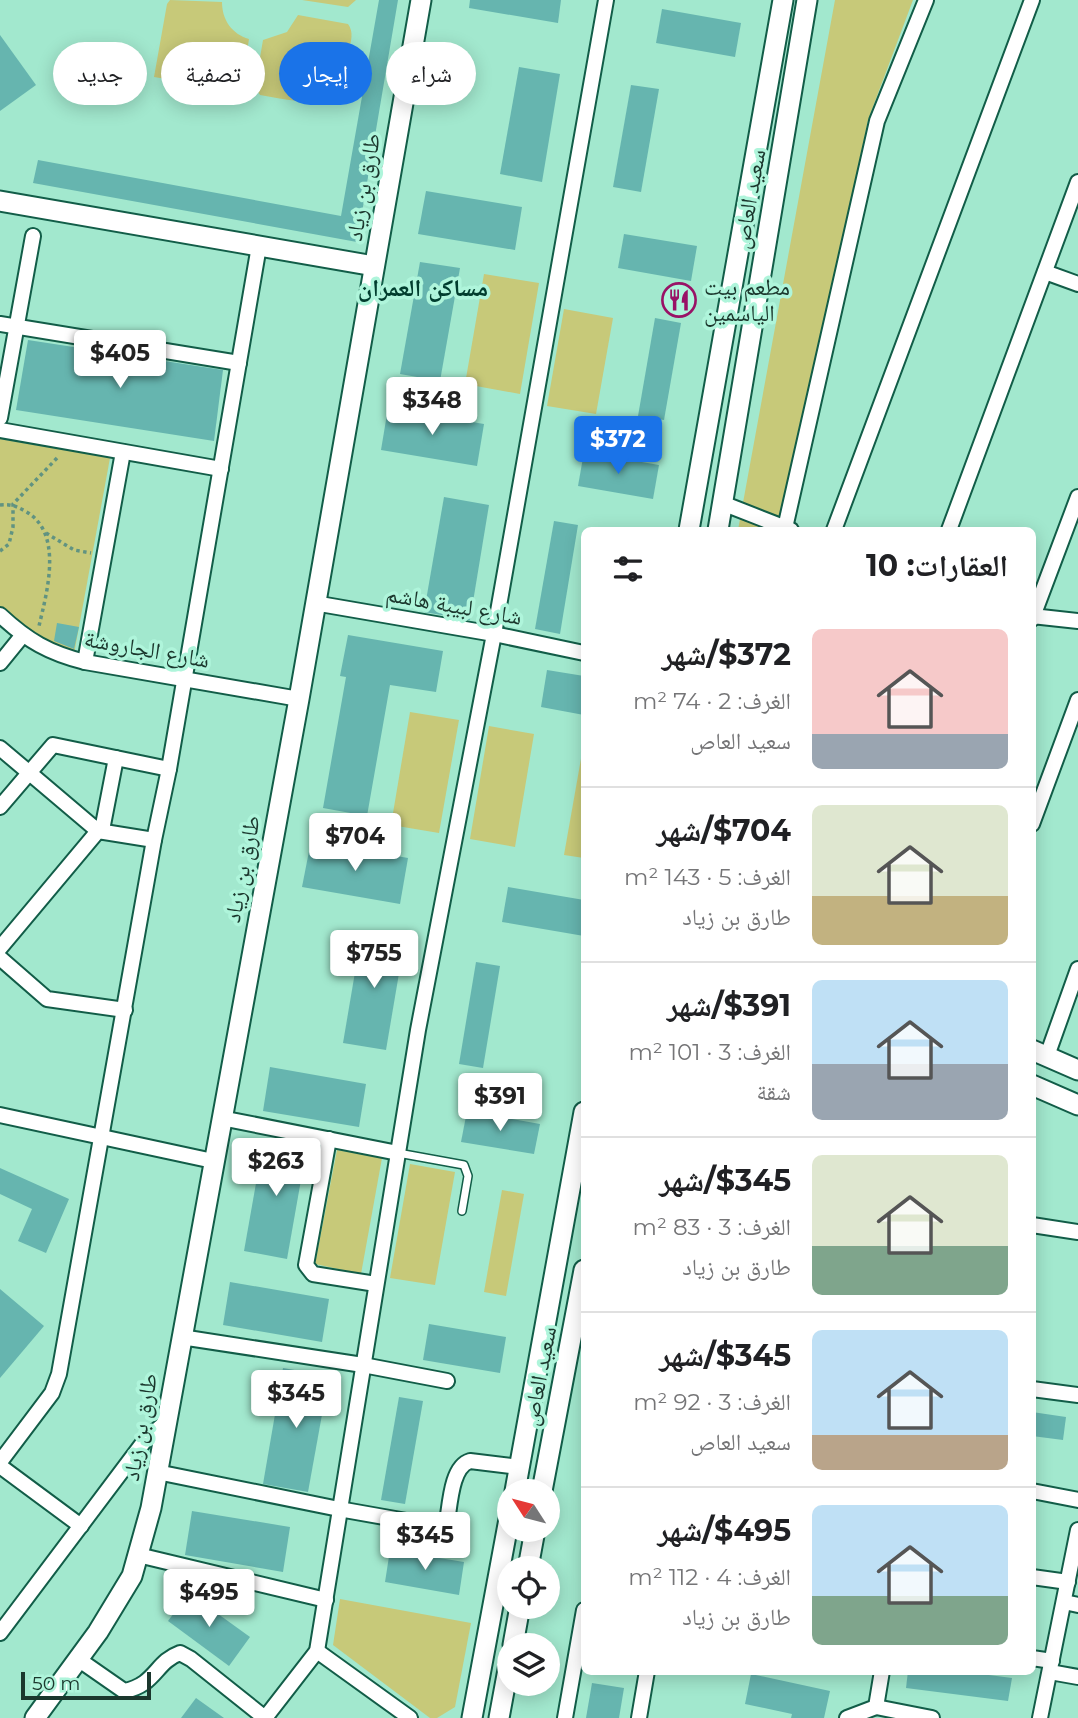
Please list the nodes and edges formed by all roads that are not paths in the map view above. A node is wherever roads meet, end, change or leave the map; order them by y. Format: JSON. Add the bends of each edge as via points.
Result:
{"nodes":[{"id":1,"x":421,"y":0,"type":"edge"},
{"id":2,"x":606,"y":0,"type":"edge"},
{"id":3,"x":783,"y":0,"type":"edge"},
{"id":4,"x":807,"y":0,"type":"edge"},
{"id":5,"x":926,"y":0,"type":"edge"},
{"id":6,"x":1032,"y":0,"type":"edge"},
{"id":7,"x":1078,"y":182,"type":"edge"},
{"id":8,"x":0,"y":201,"type":"edge"},
{"id":9,"x":33,"y":236,"type":"dead end"},
{"id":10,"x":259,"y":246,"type":"junction"},
{"id":11,"x":374,"y":266,"type":"junction"},
{"id":12,"x":1045,"y":272,"type":"junction"},
{"id":13,"x":1078,"y":284,"type":"edge"},
{"id":14,"x":0,"y":324,"type":"edge"},
{"id":15,"x":16,"y":327,"type":"junction"},
{"id":16,"x":239,"y":363,"type":"junction"},
{"id":17,"x":0,"y":418,"type":"edge"},
{"id":18,"x":0,"y":429,"type":"edge"},
{"id":19,"x":123,"y":452,"type":"junction"},
{"id":20,"x":221,"y":469,"type":"junction"},
{"id":21,"x":1078,"y":497,"type":"edge"},
{"id":22,"x":722,"y":503,"type":"junction"},
{"id":23,"x":690,"y":527,"type":"edge"},
{"id":24,"x":718,"y":527,"type":"edge"},
{"id":25,"x":783,"y":527,"type":"edge"},
{"id":26,"x":788,"y":527,"type":"edge"},
{"id":27,"x":835,"y":527,"type":"edge"},
{"id":28,"x":950,"y":527,"type":"edge"},
{"id":29,"x":314,"y":603,"type":"junction"},
{"id":30,"x":1036,"y":609,"type":"edge"},
{"id":31,"x":0,"y":615,"type":"edge"},
{"id":32,"x":1036,"y":617,"type":"edge"},
{"id":33,"x":1078,"y":621,"type":"edge"},
{"id":34,"x":494,"y":634,"type":"junction"},
{"id":35,"x":22,"y":636,"type":"junction"},
{"id":36,"x":581,"y":652,"type":"edge"},
{"id":37,"x":85,"y":662,"type":"junction"},
{"id":38,"x":0,"y":663,"type":"edge"},
{"id":39,"x":185,"y":678,"type":"junction"},
{"id":40,"x":299,"y":699,"type":"junction"},
{"id":41,"x":1078,"y":700,"type":"edge"},
{"id":42,"x":0,"y":748,"type":"edge"},
{"id":43,"x":116,"y":758,"type":"junction"},
{"id":44,"x":169,"y":769,"type":"junction"},
{"id":45,"x":29,"y":772,"type":"junction"},
{"id":46,"x":0,"y":807,"type":"edge"},
{"id":47,"x":1036,"y":813,"type":"edge"},
{"id":48,"x":98,"y":831,"type":"junction"},
{"id":49,"x":154,"y":840,"type":"junction"},
{"id":50,"x":0,"y":948,"type":"edge"},
{"id":51,"x":0,"y":958,"type":"edge"},
{"id":52,"x":1078,"y":969,"type":"edge"},
{"id":53,"x":125,"y":1010,"type":"junction"},
{"id":54,"x":1040,"y":1053,"type":"edge"},
{"id":55,"x":1078,"y":1070,"type":"edge"},
{"id":56,"x":1036,"y":1087,"type":"edge"},
{"id":57,"x":1078,"y":1105,"type":"edge"},
{"id":58,"x":0,"y":1115,"type":"edge"},
{"id":59,"x":221,"y":1118,"type":"junction"},
{"id":60,"x":581,"y":1128,"type":"edge"},
{"id":61,"x":101,"y":1137,"type":"junction"},
{"id":62,"x":330,"y":1139,"type":"junction"},
{"id":63,"x":398,"y":1153,"type":"junction"},
{"id":64,"x":213,"y":1160,"type":"junction"},
{"id":65,"x":462,"y":1211,"type":"dead end"},
{"id":66,"x":1036,"y":1226,"type":"edge"},
{"id":67,"x":1078,"y":1232,"type":"edge"},
{"id":68,"x":376,"y":1284,"type":"junction"},
{"id":69,"x":581,"y":1286,"type":"edge"},
{"id":70,"x":181,"y":1337,"type":"junction"},
{"id":71,"x":363,"y":1365,"type":"junction"},
{"id":72,"x":447,"y":1381,"type":"dead end"},
{"id":73,"x":1036,"y":1390,"type":"edge"},
{"id":74,"x":1078,"y":1395,"type":"edge"},
{"id":75,"x":166,"y":1422,"type":"junction"},
{"id":76,"x":0,"y":1464,"type":"edge"},
{"id":77,"x":519,"y":1467,"type":"junction"},
{"id":78,"x":157,"y":1472,"type":"junction"},
{"id":79,"x":516,"y":1479,"type":"edge"},
{"id":80,"x":544,"y":1479,"type":"edge"},
{"id":81,"x":1036,"y":1492,"type":"edge"},
{"id":82,"x":1078,"y":1500,"type":"edge"},
{"id":83,"x":339,"y":1509,"type":"junction"},
{"id":84,"x":81,"y":1526,"type":"junction"},
{"id":85,"x":1078,"y":1530,"type":"edge"},
{"id":86,"x":505,"y":1542,"type":"edge"},
{"id":87,"x":138,"y":1555,"type":"junction"},
{"id":88,"x":1036,"y":1578,"type":"edge"},
{"id":89,"x":1068,"y":1582,"type":"junction"},
{"id":90,"x":326,"y":1600,"type":"junction"},
{"id":91,"x":1071,"y":1604,"type":"edge"},
{"id":92,"x":581,"y":1627,"type":"edge"},
{"id":93,"x":0,"y":1633,"type":"edge"},
{"id":94,"x":317,"y":1651,"type":"junction"},
{"id":95,"x":78,"y":1659,"type":"junction"},
{"id":96,"x":1036,"y":1660,"type":"edge"},
{"id":97,"x":1051,"y":1666,"type":"junction"},
{"id":98,"x":647,"y":1675,"type":"edge"},
{"id":99,"x":881,"y":1675,"type":"edge"},
{"id":100,"x":1078,"y":1677,"type":"edge"},
{"id":101,"x":503,"y":1696,"type":"edge"},
{"id":102,"x":876,"y":1707,"type":"junction"},
{"id":103,"x":35,"y":1718,"type":"edge"},
{"id":104,"x":410,"y":1718,"type":"edge"},
{"id":105,"x":472,"y":1718,"type":"edge"},
{"id":106,"x":499,"y":1718,"type":"edge"},
{"id":107,"x":565,"y":1718,"type":"edge"},
{"id":108,"x":639,"y":1718,"type":"edge"},
{"id":109,"x":847,"y":1718,"type":"edge"},
{"id":110,"x":932,"y":1718,"type":"edge"},
{"id":111,"x":1040,"y":1718,"type":"edge"}],
"edges":[{"from":1,"to":11,"type":"main road","name":"طارق بن زياد"},
{"from":2,"to":34,"type":"street"},
{"from":3,"to":23,"type":"main road"},
{"from":4,"to":22,"type":"main road","name":"سعيد العاص"},
{"from":5,"to":26,"type":"street","via":[[877,121]]},
{"from":6,"to":27,"type":"street"},
{"from":7,"to":12,"type":"street"},
{"from":8,"to":10,"type":"main road"},
{"from":9,"to":15,"type":"street"},
{"from":10,"to":11,"type":"main road"},
{"from":10,"to":16,"type":"street"},
{"from":11,"to":29,"type":"main road","name":"طارق بن زياد"},
{"from":12,"to":13,"type":"street"},
{"from":12,"to":28,"type":"street"},
{"from":14,"to":15,"type":"street"},
{"from":15,"to":16,"type":"street"},
{"from":15,"to":17,"type":"street"},
{"from":16,"to":20,"type":"street"},
{"from":18,"to":19,"type":"street"},
{"from":19,"to":20,"type":"street"},
{"from":19,"to":37,"type":"street"},
{"from":20,"to":39,"type":"street"},
{"from":21,"to":30,"type":"street"},
{"from":22,"to":24,"type":"main road","name":"سعيد العاص"},
{"from":22,"to":25,"type":"street"},
{"from":29,"to":34,"type":"street","name":"شارع لبيبة هاشم"},
{"from":29,"to":40,"type":"main road","name":"طارق بن زياد"},
{"from":31,"to":35,"type":"street","name":"شارع الجاروشة"},
{"from":32,"to":33,"type":"street"},
{"from":34,"to":36,"type":"street","name":"شارع لبيبة هاشم"},
{"from":34,"to":63,"type":"street"},
{"from":35,"to":37,"type":"street","name":"شارع الجاروشة","via":[[54,654]]},
{"from":35,"to":38,"type":"street"},
{"from":37,"to":39,"type":"street","name":"شارع الجاروشة"},
{"from":39,"to":40,"type":"street","name":"شارع الجاروشة"},
{"from":39,"to":44,"type":"street"},
{"from":40,"to":59,"type":"main road","name":"طارق بن زياد"},
{"from":41,"to":47,"type":"street"},
{"from":42,"to":45,"type":"street"},
{"from":43,"to":44,"type":"street"},
{"from":43,"to":45,"type":"street","via":[[54,745]]},
{"from":43,"to":48,"type":"street"},
{"from":44,"to":49,"type":"street"},
{"from":45,"to":46,"type":"street"},
{"from":45,"to":48,"type":"street"},
{"from":48,"to":49,"type":"street"},
{"from":48,"to":50,"type":"street"},
{"from":49,"to":53,"type":"street"},
{"from":51,"to":53,"type":"street","via":[[47,999]]},
{"from":52,"to":54,"type":"street"},
{"from":53,"to":61,"type":"street"},
{"from":54,"to":55,"type":"main road"},
{"from":56,"to":57,"type":"main road"},
{"from":58,"to":61,"type":"street"},
{"from":59,"to":62,"type":"street"},
{"from":59,"to":64,"type":"main road","name":"طارق بن زياد"},
{"from":60,"to":77,"type":"main road"},
{"from":61,"to":64,"type":"street"},
{"from":61,"to":76,"type":"street","via":[[59,1374],[52,1393]]},
{"from":62,"to":63,"type":"street"},
{"from":62,"to":68,"type":"street","via":[[306,1265],[313,1274]]},
{"from":63,"to":65,"type":"lane","via":[[464,1165],[468,1176]]},
{"from":63,"to":68,"type":"street"},
{"from":64,"to":70,"type":"main road","name":"طارق بن زياد"},
{"from":66,"to":67,"type":"street"},
{"from":68,"to":71,"type":"street"},
{"from":69,"to":80,"type":"main road","name":"سعيد العاص"},
{"from":70,"to":71,"type":"street"},
{"from":70,"to":75,"type":"main road","name":"طارق بن زياد"},
{"from":71,"to":72,"type":"street"},
{"from":71,"to":83,"type":"street"},
{"from":73,"to":74,"type":"street"},
{"from":75,"to":78,"type":"main road","name":"طارق بن زياد"},
{"from":75,"to":84,"type":"street","via":[[146,1439]]},
{"from":76,"to":84,"type":"street"},
{"from":77,"to":79,"type":"main road"},
{"from":77,"to":83,"type":"street","via":[[462,1463],[456,1472],[446,1528]]},
{"from":78,"to":83,"type":"street"},
{"from":78,"to":87,"type":"main road","name":"طارق بن زياد"},
{"from":81,"to":82,"type":"street"},
{"from":83,"to":90,"type":"street"},
{"from":84,"to":93,"type":"street"},
{"from":85,"to":89,"type":"street"},
{"from":86,"to":105,"type":"main road"},
{"from":87,"to":90,"type":"street"},
{"from":87,"to":95,"type":"main road","name":"طارق بن زياد","via":[[132,1576]]},
{"from":88,"to":89,"type":"street"},
{"from":89,"to":91,"type":"street"},
{"from":90,"to":94,"type":"street"},
{"from":91,"to":97,"type":"street"},
{"from":92,"to":107,"type":"street"},
{"from":94,"to":95,"type":"street","via":[[265,1718],[180,1653],[170,1657],[151,1679],[124,1691]]},
{"from":94,"to":104,"type":"street"},
{"from":95,"to":103,"type":"main road","name":"طارق بن زياد"},
{"from":96,"to":97,"type":"street"},
{"from":97,"to":100,"type":"street"},
{"from":97,"to":111,"type":"street"},
{"from":98,"to":108,"type":"street"},
{"from":99,"to":102,"type":"street"},
{"from":101,"to":106,"type":"main road"},
{"from":102,"to":109,"type":"street"},
{"from":102,"to":110,"type":"street"}]}
